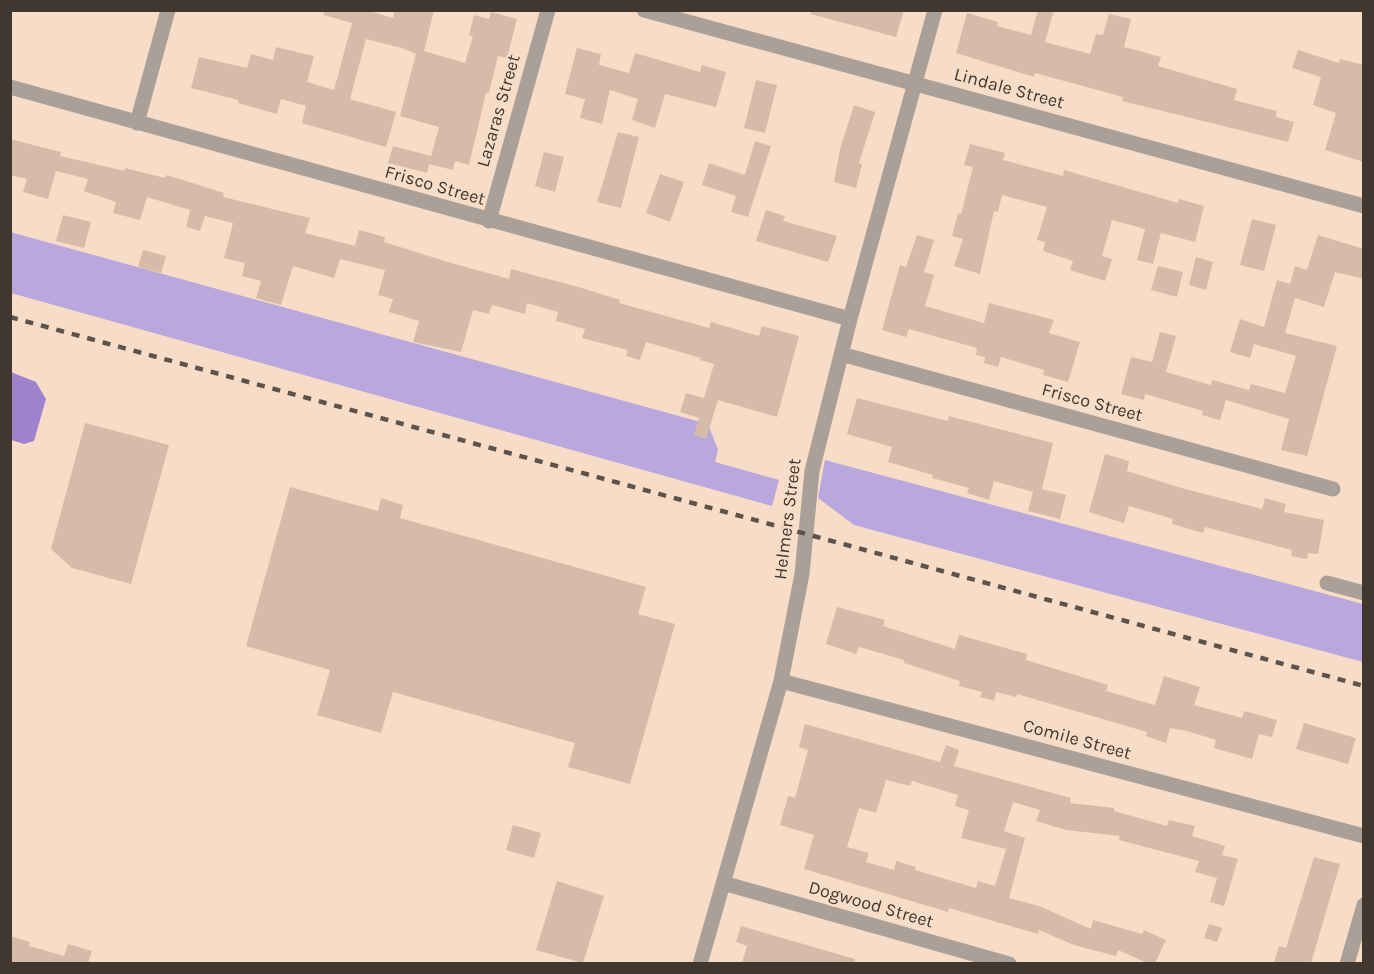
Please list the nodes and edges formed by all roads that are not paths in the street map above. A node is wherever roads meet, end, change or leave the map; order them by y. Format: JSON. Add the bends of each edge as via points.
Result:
{"nodes":[{"id":1,"x":168,"y":10,"type":"edge"},
{"id":2,"x":548,"y":10,"type":"edge"},
{"id":3,"x":644,"y":10,"type":"edge"},
{"id":4,"x":935,"y":10,"type":"edge"},
{"id":5,"x":916,"y":84,"type":"junction"},
{"id":6,"x":10,"y":87,"type":"edge"},
{"id":7,"x":137,"y":123,"type":"junction"},
{"id":8,"x":1364,"y":206,"type":"edge"},
{"id":9,"x":489,"y":221,"type":"junction"},
{"id":10,"x":850,"y":320,"type":"junction"},
{"id":11,"x":841,"y":354,"type":"junction"},
{"id":12,"x":1333,"y":489,"type":"dead end"},
{"id":13,"x":1327,"y":583,"type":"dead end"},
{"id":14,"x":1364,"y":593,"type":"edge"},
{"id":15,"x":781,"y":681,"type":"junction"},
{"id":16,"x":1364,"y":836,"type":"edge"},
{"id":17,"x":723,"y":883,"type":"junction"},
{"id":18,"x":1364,"y":905,"type":"edge"},
{"id":19,"x":700,"y":963,"type":"edge"},
{"id":20,"x":1009,"y":963,"type":"edge"},
{"id":21,"x":1347,"y":963,"type":"edge"}],
"edges":[{"from":1,"to":7,"type":"street"},
{"from":2,"to":9,"type":"street","name":"Lazaras Street"},
{"from":3,"to":5,"type":"street","name":"Lindale Street"},
{"from":4,"to":5,"type":"street","name":"Helmers Street"},
{"from":5,"to":8,"type":"street","name":"Lindale Street"},
{"from":5,"to":10,"type":"street","name":"Helmers Street"},
{"from":6,"to":7,"type":"street","name":"Frisco Street"},
{"from":7,"to":9,"type":"street","name":"Frisco Street"},
{"from":9,"to":10,"type":"street","name":"Frisco Street"},
{"from":10,"to":11,"type":"street","name":"Helmers Street"},
{"from":11,"to":12,"type":"street","name":"Frisco Street"},
{"from":11,"to":15,"type":"street","name":"Helmers Street","via":[[812,471],[802,574]]},
{"from":13,"to":14,"type":"street"},
{"from":15,"to":16,"type":"street","name":"Comile Street"},
{"from":15,"to":17,"type":"street","name":"Helmers Street"},
{"from":17,"to":19,"type":"street","name":"Helmers Street"},
{"from":17,"to":20,"type":"street","name":"Dogwood Street"},
{"from":18,"to":21,"type":"street"}]}
